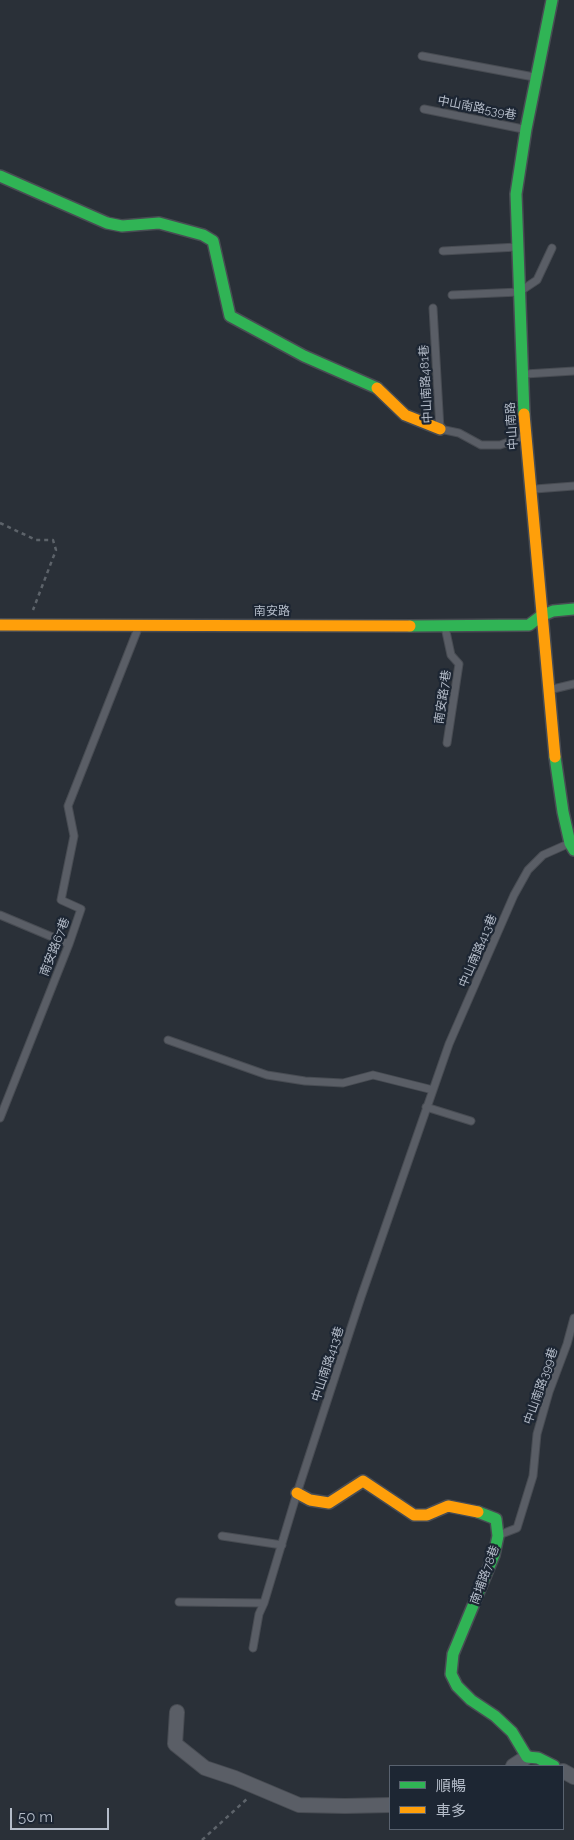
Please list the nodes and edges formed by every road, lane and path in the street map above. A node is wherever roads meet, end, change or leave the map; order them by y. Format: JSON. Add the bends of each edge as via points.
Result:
{"nodes":[{"id":1,"x":552,"y":0,"type":"edge"},
{"id":2,"x":422,"y":56,"type":"dead end"},
{"id":3,"x":537,"y":78,"type":"junction"},
{"id":4,"x":424,"y":109,"type":"dead end"},
{"id":5,"x":526,"y":129,"type":"junction"},
{"id":6,"x":0,"y":176,"type":"edge"},
{"id":7,"x":518,"y":247,"type":"junction"},
{"id":8,"x":552,"y":248,"type":"dead end"},
{"id":9,"x":443,"y":251,"type":"dead end"},
{"id":10,"x":519,"y":292,"type":"junction"},
{"id":11,"x":452,"y":295,"type":"dead end"},
{"id":12,"x":433,"y":308,"type":"dead end"},
{"id":13,"x":574,"y":371,"type":"edge"},
{"id":14,"x":522,"y":374,"type":"junction"},
{"id":15,"x":440,"y":429,"type":"junction"},
{"id":16,"x":525,"y":436,"type":"junction"},
{"id":17,"x":574,"y":486,"type":"edge"},
{"id":18,"x":532,"y":489,"type":"junction"},
{"id":19,"x":0,"y":523,"type":"edge"},
{"id":20,"x":574,"y":609,"type":"edge"},
{"id":21,"x":541,"y":616,"type":"junction"},
{"id":22,"x":140,"y":624,"type":"junction"},
{"id":23,"x":0,"y":625,"type":"edge"},
{"id":24,"x":28,"y":626,"type":"junction"},
{"id":25,"x":445,"y":626,"type":"junction"},
{"id":26,"x":574,"y":684,"type":"edge"},
{"id":27,"x":549,"y":690,"type":"junction"},
{"id":28,"x":447,"y":743,"type":"dead end"},
{"id":29,"x":572,"y":846,"type":"edge"},
{"id":30,"x":0,"y":915,"type":"edge"},
{"id":31,"x":69,"y":944,"type":"junction"},
{"id":32,"x":168,"y":1040,"type":"dead end"},
{"id":33,"x":433,"y":1090,"type":"junction"},
{"id":34,"x":426,"y":1107,"type":"junction"},
{"id":35,"x":0,"y":1118,"type":"edge"},
{"id":36,"x":471,"y":1121,"type":"dead end"},
{"id":37,"x":574,"y":1318,"type":"edge"},
{"id":38,"x":297,"y":1493,"type":"junction"},
{"id":39,"x":222,"y":1536,"type":"dead end"},
{"id":40,"x":498,"y":1536,"type":"junction"},
{"id":41,"x":282,"y":1545,"type":"junction"},
{"id":42,"x":179,"y":1602,"type":"dead end"},
{"id":43,"x":264,"y":1603,"type":"junction"},
{"id":44,"x":253,"y":1648,"type":"dead end"},
{"id":45,"x":177,"y":1712,"type":"dead end"},
{"id":46,"x":528,"y":1757,"type":"junction"},
{"id":47,"x":515,"y":1765,"type":"edge"},
{"id":48,"x":552,"y":1765,"type":"edge"},
{"id":49,"x":258,"y":1788,"type":"junction"},
{"id":50,"x":389,"y":1805,"type":"edge"},
{"id":51,"x":202,"y":1840,"type":"edge"}],
"edges":[{"from":1,"to":3,"type":"street","name":"中山南路"},
{"from":2,"to":3,"type":"lane"},
{"from":3,"to":5,"type":"street","name":"中山南路"},
{"from":4,"to":5,"type":"lane","name":"中山南路539巷"},
{"from":5,"to":7,"type":"street","name":"中山南路","via":[[516,194]]},
{"from":6,"to":15,"type":"street","via":[[107,223],[122,226],[159,223],[203,235],[212,241],[230,316],[304,356],[377,388],[405,415]]},
{"from":7,"to":9,"type":"lane"},
{"from":7,"to":10,"type":"street","name":"中山南路"},
{"from":8,"to":10,"type":"lane","via":[[537,280]]},
{"from":10,"to":11,"type":"lane"},
{"from":10,"to":14,"type":"street","name":"中山南路"},
{"from":12,"to":15,"type":"lane","name":"中山南路481巷"},
{"from":13,"to":14,"type":"lane"},
{"from":14,"to":16,"type":"street","name":"中山南路"},
{"from":15,"to":16,"type":"lane","name":"中山南路481巷","via":[[459,433],[481,445],[500,444]]},
{"from":16,"to":18,"type":"street","name":"中山南路"},
{"from":17,"to":18,"type":"lane"},
{"from":18,"to":21,"type":"street","name":"中山南路"},
{"from":19,"to":24,"type":"path","via":[[36,540],[53,540],[56,550]]},
{"from":20,"to":21,"type":"street","name":"南安路"},
{"from":21,"to":25,"type":"street","name":"南安路","via":[[529,625]]},
{"from":21,"to":27,"type":"street","name":"中山南路"},
{"from":22,"to":24,"type":"street","name":"南安路"},
{"from":22,"to":25,"type":"street","name":"南安路"},
{"from":22,"to":31,"type":"lane","name":"南安路67巷","via":[[68,806],[74,836],[61,900],[81,908]]},
{"from":23,"to":24,"type":"street","name":"南安路"},
{"from":25,"to":28,"type":"lane","name":"南安路7巷","via":[[451,655],[459,664]]},
{"from":26,"to":27,"type":"lane"},
{"from":27,"to":29,"type":"street","name":"中山南路","via":[[554,751],[563,812]]},
{"from":29,"to":33,"type":"lane","name":"中山南路413巷","via":[[543,855],[528,870],[449,1044]]},
{"from":30,"to":31,"type":"lane"},
{"from":31,"to":35,"type":"lane","name":"南安路67巷"},
{"from":32,"to":33,"type":"lane","via":[[267,1075],[343,1084],[373,1075]]},
{"from":33,"to":34,"type":"lane","name":"中山南路413巷"},
{"from":34,"to":36,"type":"lane"},
{"from":34,"to":38,"type":"lane","name":"中山南路413巷"},
{"from":37,"to":40,"type":"lane","name":"中山南路399巷","via":[[537,1434],[533,1476],[517,1528]]},
{"from":38,"to":40,"type":"street","name":"南埔路78巷","via":[[329,1504],[363,1481],[414,1515],[428,1515],[448,1506],[496,1519]]},
{"from":38,"to":41,"type":"lane","name":"中山南路413巷"},
{"from":39,"to":41,"type":"lane"},
{"from":40,"to":46,"type":"street","name":"南埔路78巷","via":[[494,1555],[453,1654],[451,1674],[457,1686],[471,1700],[512,1732]]},
{"from":41,"to":43,"type":"lane","name":"中山南路413巷"},
{"from":42,"to":43,"type":"lane"},
{"from":43,"to":44,"type":"lane","name":"中山南路413巷"},
{"from":45,"to":49,"type":"street","via":[[175,1744],[205,1768]]},
{"from":46,"to":47,"type":"street"},
{"from":46,"to":48,"type":"street"},
{"from":49,"to":50,"type":"street","via":[[299,1804]]},
{"from":49,"to":51,"type":"path"}]}
